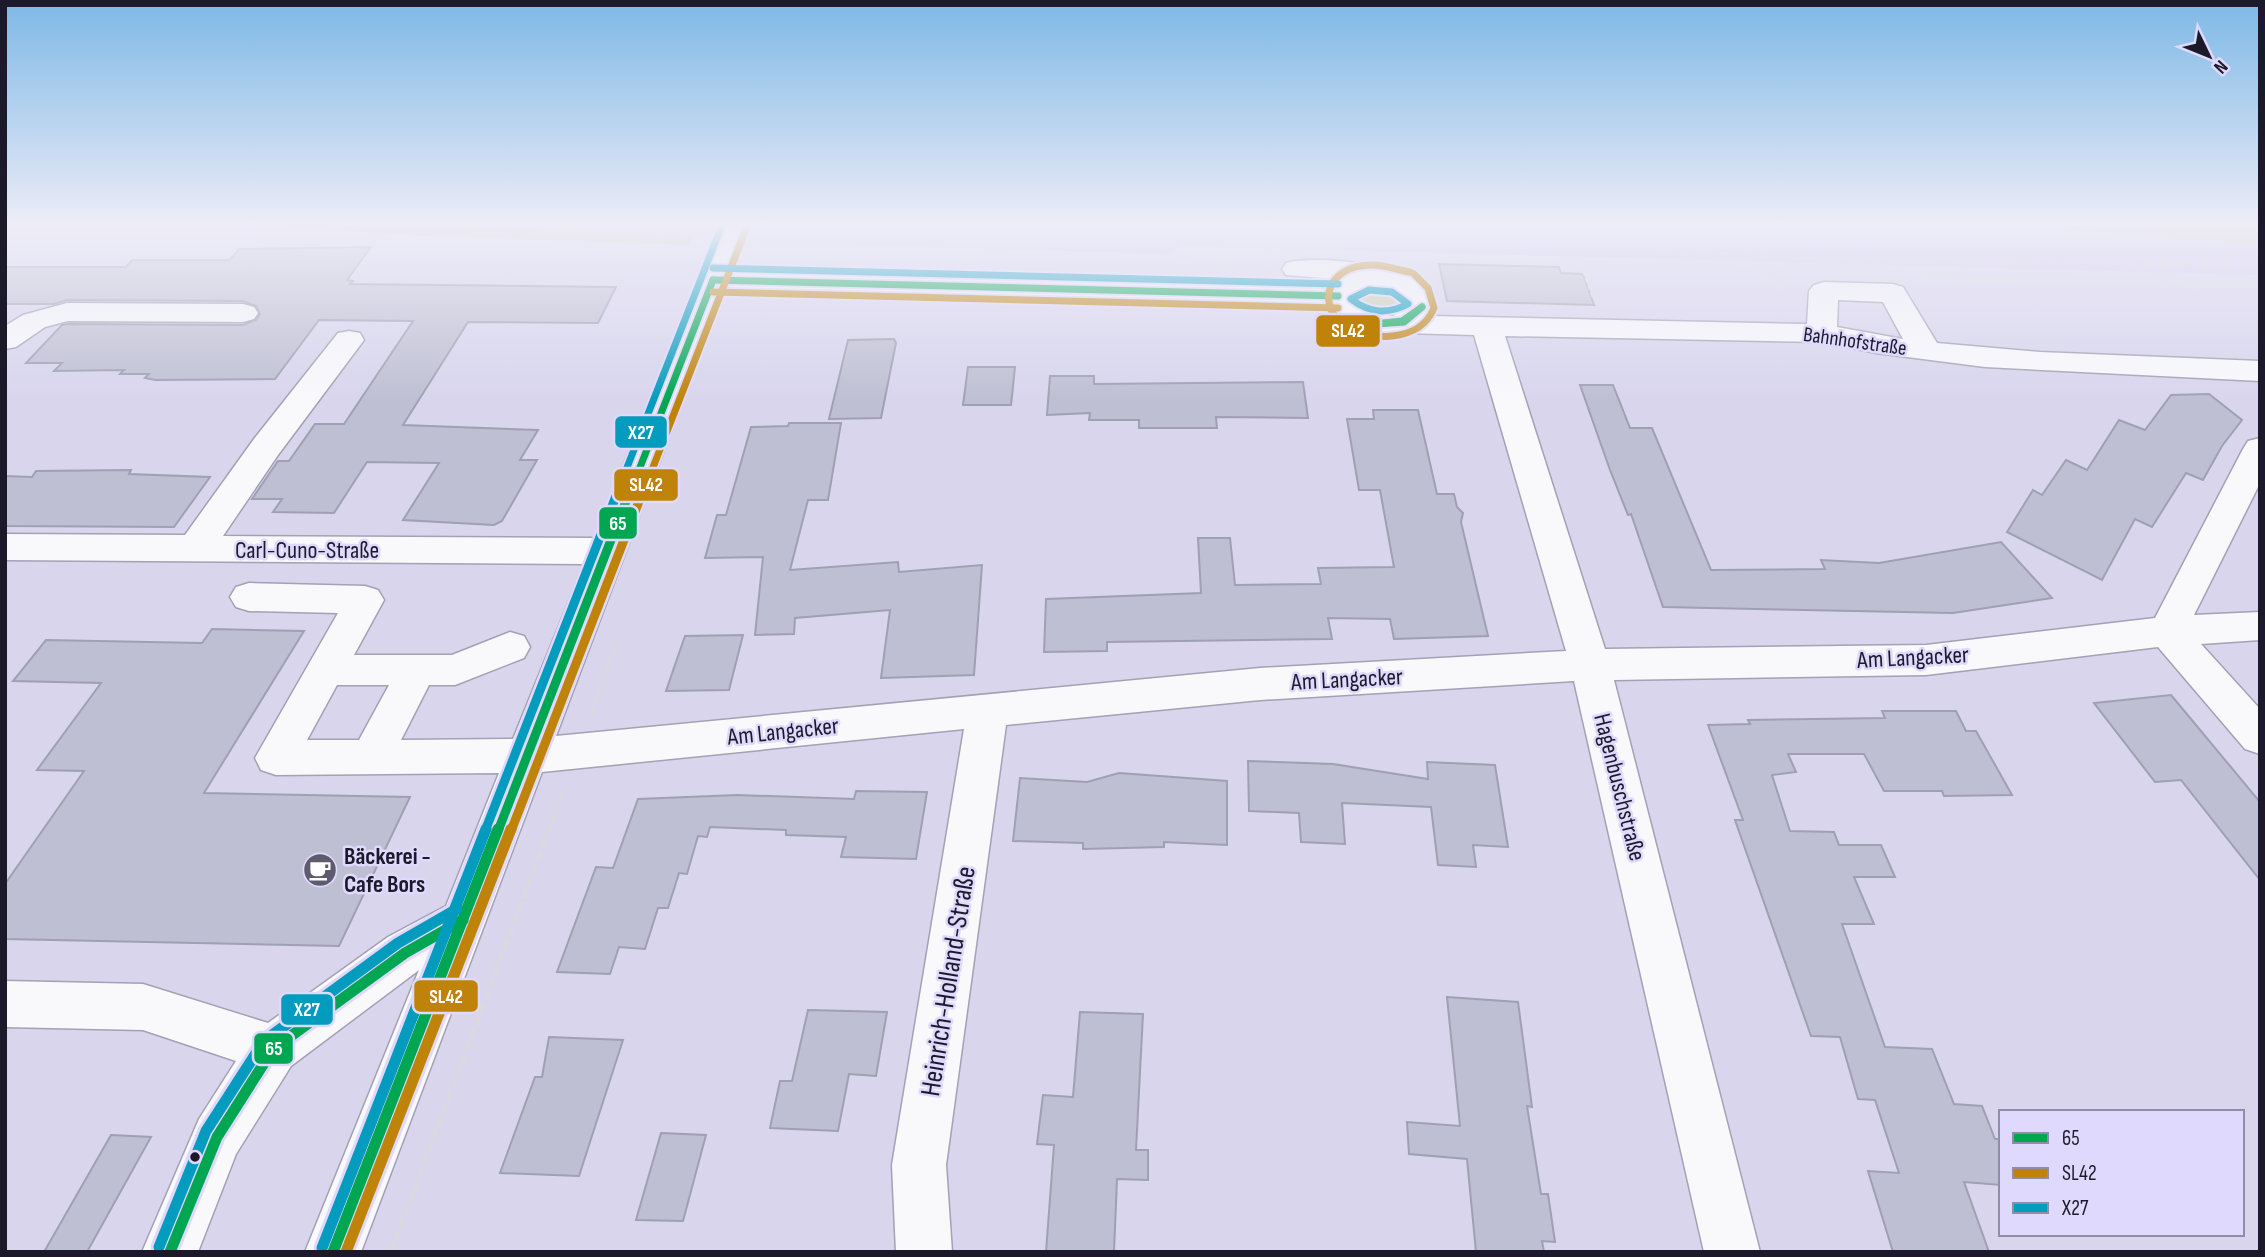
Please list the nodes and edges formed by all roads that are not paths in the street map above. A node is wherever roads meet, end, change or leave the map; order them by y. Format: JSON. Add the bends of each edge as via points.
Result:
{"nodes":[{"id":1,"x":712,"y":284,"type":"edge"},
{"id":2,"x":836,"y":284,"type":"edge"},
{"id":3,"x":1148,"y":284,"type":"edge"},
{"id":4,"x":1350,"y":284,"type":"edge"},
{"id":5,"x":1405,"y":284,"type":"edge"},
{"id":6,"x":1130,"y":290,"type":"junction"},
{"id":7,"x":1338,"y":296,"type":"junction"},
{"id":8,"x":243,"y":313,"type":"dead end"},
{"id":9,"x":1409,"y":321,"type":"junction"},
{"id":10,"x":1487,"y":327,"type":"junction"},
{"id":11,"x":1822,"y":333,"type":"junction"},
{"id":12,"x":5,"y":340,"type":"edge"},
{"id":13,"x":349,"y":340,"type":"dead end"},
{"id":14,"x":1925,"y":351,"type":"junction"},
{"id":15,"x":2260,"y":371,"type":"edge"},
{"id":16,"x":2260,"y":449,"type":"edge"},
{"id":17,"x":5,"y":547,"type":"edge"},
{"id":18,"x":195,"y":549,"type":"junction"},
{"id":19,"x":608,"y":551,"type":"junction"},
{"id":20,"x":249,"y":597,"type":"dead end"},
{"id":21,"x":2260,"y":626,"type":"edge"},
{"id":22,"x":2167,"y":631,"type":"junction"},
{"id":23,"x":510,"y":647,"type":"dead end"},
{"id":24,"x":1590,"y":665,"type":"junction"},
{"id":25,"x":326,"y":670,"type":"junction"},
{"id":26,"x":417,"y":670,"type":"junction"},
{"id":27,"x":988,"y":710,"type":"junction"},
{"id":28,"x":2260,"y":737,"type":"edge"},
{"id":29,"x":528,"y":756,"type":"junction"},
{"id":30,"x":370,"y":759,"type":"junction"},
{"id":31,"x":463,"y":920,"type":"junction"},
{"id":32,"x":5,"y":1004,"type":"edge"},
{"id":33,"x":273,"y":1049,"type":"junction"},
{"id":34,"x":170,"y":1252,"type":"edge"},
{"id":35,"x":333,"y":1252,"type":"edge"},
{"id":36,"x":924,"y":1252,"type":"edge"},
{"id":37,"x":1732,"y":1252,"type":"edge"}],
"edges":[{"from":1,"to":19,"type":"street"},
{"from":2,"to":6,"type":"street"},
{"from":3,"to":6,"type":"street"},
{"from":4,"to":7,"type":"street"},
{"from":5,"to":9,"type":"street","via":[[1421,299],[1422,307]]},
{"from":6,"to":7,"type":"street"},
{"from":7,"to":9,"type":"street","name":"Bahnhofstraße","via":[[1339,305],[1361,321],[1386,325]]},
{"from":8,"to":12,"type":"street","via":[[67,312],[34,321]]},
{"from":9,"to":10,"type":"street","name":"Bahnhofstraße"},
{"from":10,"to":11,"type":"street","name":"Bahnhofstraße"},
{"from":10,"to":24,"type":"street","name":"Hagenbuschstraße"},
{"from":11,"to":14,"type":"street","name":"Bahnhofstraße"},
{"from":11,"to":14,"type":"street","via":[[1824,291],[1893,293]]},
{"from":13,"to":18,"type":"street"},
{"from":14,"to":15,"type":"street","name":"Bahnhofstraße"},
{"from":16,"to":22,"type":"street"},
{"from":17,"to":18,"type":"street","name":"Carl-Cuno-Straße"},
{"from":18,"to":19,"type":"street","name":"Carl-Cuno-Straße"},
{"from":19,"to":29,"type":"street"},
{"from":20,"to":25,"type":"street","via":[[365,600]]},
{"from":21,"to":22,"type":"street","name":"Am Langacker"},
{"from":22,"to":24,"type":"street","name":"Am Langacker","via":[[1926,660]]},
{"from":22,"to":28,"type":"street"},
{"from":23,"to":26,"type":"street","via":[[455,670]]},
{"from":24,"to":27,"type":"street","name":"Am Langacker","via":[[1260,684]]},
{"from":24,"to":37,"type":"street","name":"Hagenbuschstraße"},
{"from":25,"to":26,"type":"street"},
{"from":25,"to":30,"type":"street","name":"Am Langacker","via":[[276,758]]},
{"from":26,"to":30,"type":"street"},
{"from":27,"to":29,"type":"street","name":"Am Langacker"},
{"from":27,"to":36,"type":"street","name":"Heinrich-Holland-Straße","via":[[919,1165]]},
{"from":29,"to":30,"type":"street","name":"Am Langacker"},
{"from":29,"to":31,"type":"street"},
{"from":31,"to":33,"type":"street","via":[[405,953]]},
{"from":31,"to":35,"type":"street"},
{"from":32,"to":33,"type":"street","via":[[143,1007]]},
{"from":33,"to":34,"type":"street","via":[[217,1138]]}]}
